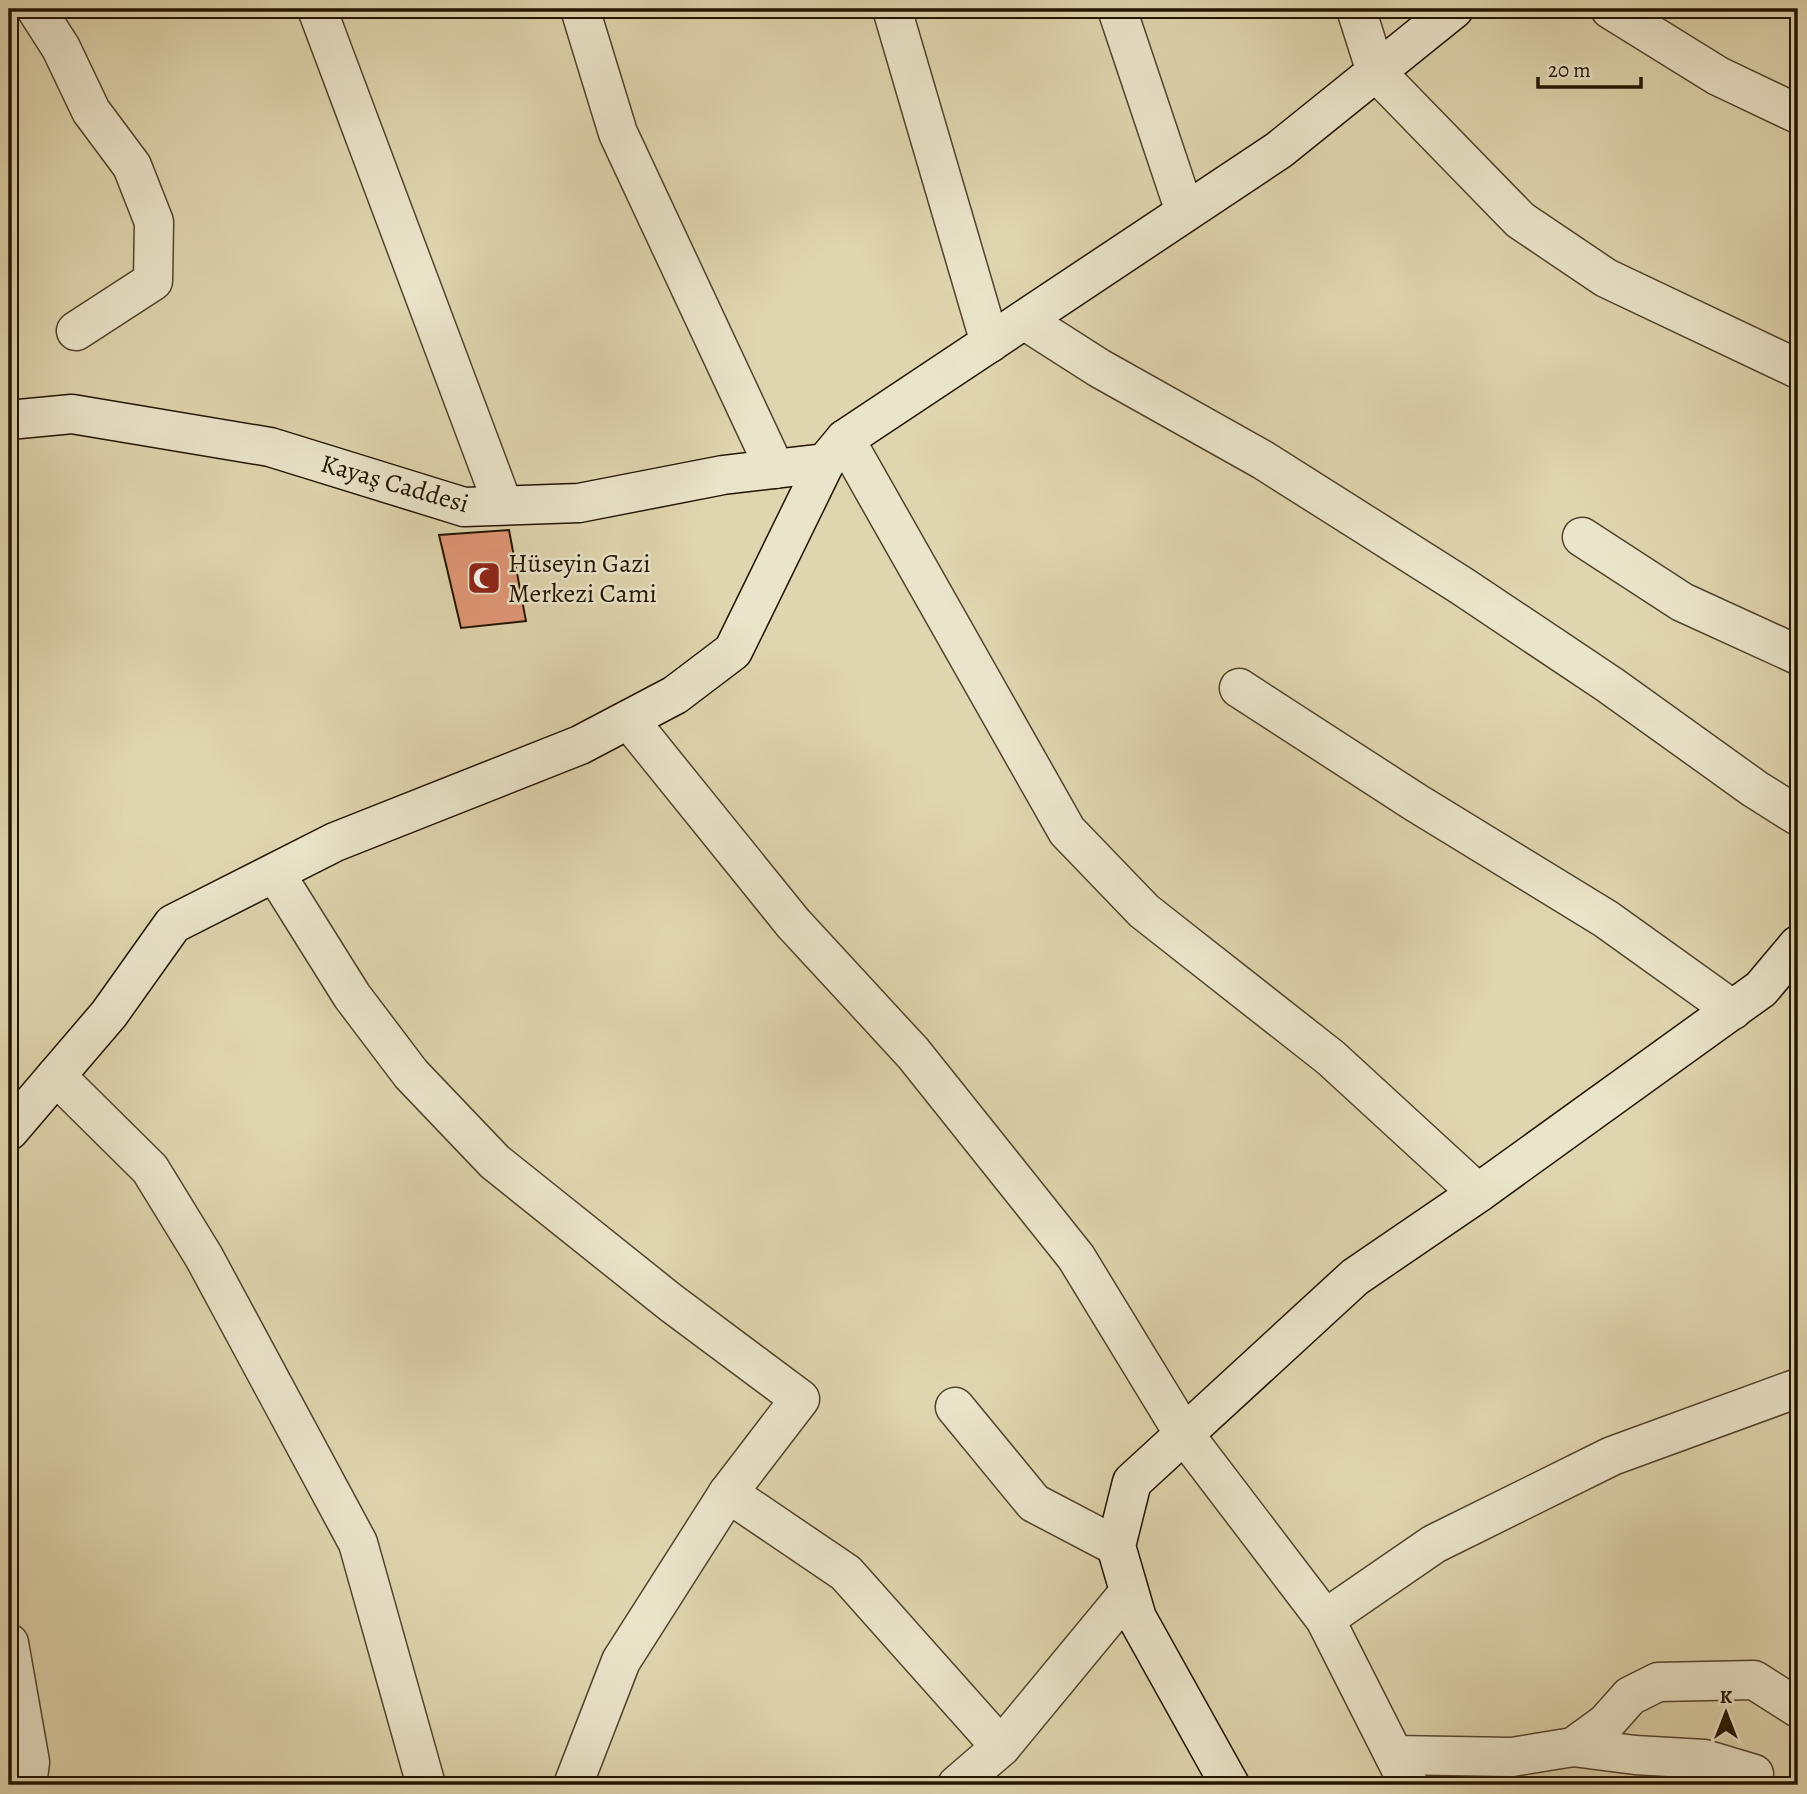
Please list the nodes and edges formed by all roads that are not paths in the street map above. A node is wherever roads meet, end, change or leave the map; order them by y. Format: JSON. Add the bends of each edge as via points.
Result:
{"nodes":[{"id":1,"x":36,"y":9,"type":"edge"},
{"id":2,"x":317,"y":9,"type":"edge"},
{"id":3,"x":580,"y":9,"type":"edge"},
{"id":4,"x":892,"y":9,"type":"edge"},
{"id":5,"x":1117,"y":9,"type":"edge"},
{"id":6,"x":1356,"y":9,"type":"edge"},
{"id":7,"x":1454,"y":9,"type":"edge"},
{"id":8,"x":1610,"y":9,"type":"edge"},
{"id":9,"x":1376,"y":72,"type":"junction"},
{"id":10,"x":1798,"y":114,"type":"edge"},
{"id":11,"x":1185,"y":212,"type":"junction"},
{"id":12,"x":1024,"y":320,"type":"junction"},
{"id":13,"x":76,"y":331,"type":"dead end"},
{"id":14,"x":990,"y":343,"type":"junction"},
{"id":15,"x":1798,"y":369,"type":"edge"},
{"id":16,"x":9,"y":420,"type":"edge"},
{"id":17,"x":835,"y":451,"type":"junction"},
{"id":18,"x":775,"y":469,"type":"junction"},
{"id":19,"x":503,"y":505,"type":"junction"},
{"id":20,"x":1582,"y":537,"type":"dead end"},
{"id":21,"x":1798,"y":655,"type":"edge"},
{"id":22,"x":1239,"y":688,"type":"dead end"},
{"id":23,"x":629,"y":720,"type":"junction"},
{"id":24,"x":1798,"y":816,"type":"edge"},
{"id":25,"x":275,"y":873,"type":"junction"},
{"id":26,"x":1798,"y":945,"type":"edge"},
{"id":27,"x":1733,"y":1010,"type":"junction"},
{"id":28,"x":57,"y":1076,"type":"junction"},
{"id":29,"x":9,"y":1131,"type":"edge"},
{"id":30,"x":1478,"y":1193,"type":"junction"},
{"id":31,"x":1798,"y":1388,"type":"edge"},
{"id":32,"x":955,"y":1407,"type":"dead end"},
{"id":33,"x":1184,"y":1434,"type":"junction"},
{"id":34,"x":728,"y":1493,"type":"junction"},
{"id":35,"x":1115,"y":1546,"type":"junction"},
{"id":36,"x":1129,"y":1592,"type":"junction"},
{"id":37,"x":1325,"y":1619,"type":"junction"},
{"id":38,"x":9,"y":1643,"type":"edge"},
{"id":39,"x":1798,"y":1708,"type":"edge"},
{"id":40,"x":1001,"y":1746,"type":"junction"},
{"id":41,"x":1573,"y":1746,"type":"junction"},
{"id":42,"x":1401,"y":1770,"type":"edge"},
{"id":43,"x":1754,"y":1774,"type":"dead end"},
{"id":44,"x":27,"y":1785,"type":"edge"},
{"id":45,"x":426,"y":1785,"type":"edge"},
{"id":46,"x":573,"y":1785,"type":"edge"},
{"id":47,"x":957,"y":1785,"type":"edge"},
{"id":48,"x":1230,"y":1785,"type":"edge"}],
"edges":[{"from":1,"to":13,"type":"street","via":[[91,111],[132,166],[154,222],[153,281]]},
{"from":2,"to":19,"type":"street"},
{"from":3,"to":18,"type":"street","via":[[618,133]]},
{"from":4,"to":14,"type":"street"},
{"from":5,"to":11,"type":"street"},
{"from":6,"to":9,"type":"street"},
{"from":7,"to":9,"type":"street"},
{"from":8,"to":10,"type":"street","via":[[1718,76]]},
{"from":9,"to":11,"type":"street","via":[[1279,150]]},
{"from":9,"to":15,"type":"street","via":[[1520,220],[1606,278]]},
{"from":11,"to":12,"type":"street"},
{"from":12,"to":14,"type":"street"},
{"from":12,"to":24,"type":"street","via":[[1099,368],[1263,460],[1450,578]]},
{"from":14,"to":17,"type":"street"},
{"from":16,"to":19,"type":"street","name":"Kayaş Caddesi","via":[[72,414],[270,447],[464,507]]},
{"from":17,"to":18,"type":"street","name":"Kayaş Caddesi"},
{"from":17,"to":23,"type":"street","via":[[733,651],[675,695]]},
{"from":17,"to":30,"type":"street","via":[[1067,831],[1143,911],[1331,1058]]},
{"from":18,"to":19,"type":"street","name":"Kayaş Caddesi","via":[[579,503]]},
{"from":20,"to":21,"type":"street","via":[[1682,602]]},
{"from":22,"to":27,"type":"street","via":[[1606,919]]},
{"from":23,"to":25,"type":"street","via":[[580,746],[335,842]]},
{"from":23,"to":33,"type":"street","via":[[793,923],[912,1053],[1076,1257]]},
{"from":25,"to":28,"type":"street","via":[[173,924],[109,1014]]},
{"from":25,"to":34,"type":"street","via":[[352,996],[411,1074],[495,1162],[800,1399]]},
{"from":26,"to":27,"type":"street","via":[[1762,989]]},
{"from":27,"to":30,"type":"street"},
{"from":28,"to":29,"type":"street"},
{"from":28,"to":45,"type":"street","via":[[150,1169],[204,1257],[358,1543]]},
{"from":30,"to":33,"type":"street","via":[[1354,1277]]},
{"from":31,"to":37,"type":"street","via":[[1600,1462],[1434,1544]]},
{"from":32,"to":35,"type":"street","via":[[1034,1503]]},
{"from":33,"to":35,"type":"street","via":[[1132,1482]]},
{"from":33,"to":37,"type":"street"},
{"from":34,"to":40,"type":"street","via":[[846,1573]]},
{"from":34,"to":46,"type":"street","via":[[621,1661]]},
{"from":35,"to":36,"type":"street"},
{"from":36,"to":40,"type":"street"},
{"from":36,"to":48,"type":"street","via":[[1137,1618]]},
{"from":37,"to":42,"type":"street"},
{"from":38,"to":44,"type":"street","via":[[30,1762]]},
{"from":39,"to":41,"type":"street","via":[[1754,1680],[1658,1682],[1630,1696],[1606,1723]]},
{"from":40,"to":47,"type":"street"},
{"from":41,"to":42,"type":"street"},
{"from":41,"to":43,"type":"street","via":[[1704,1759]]}]}
